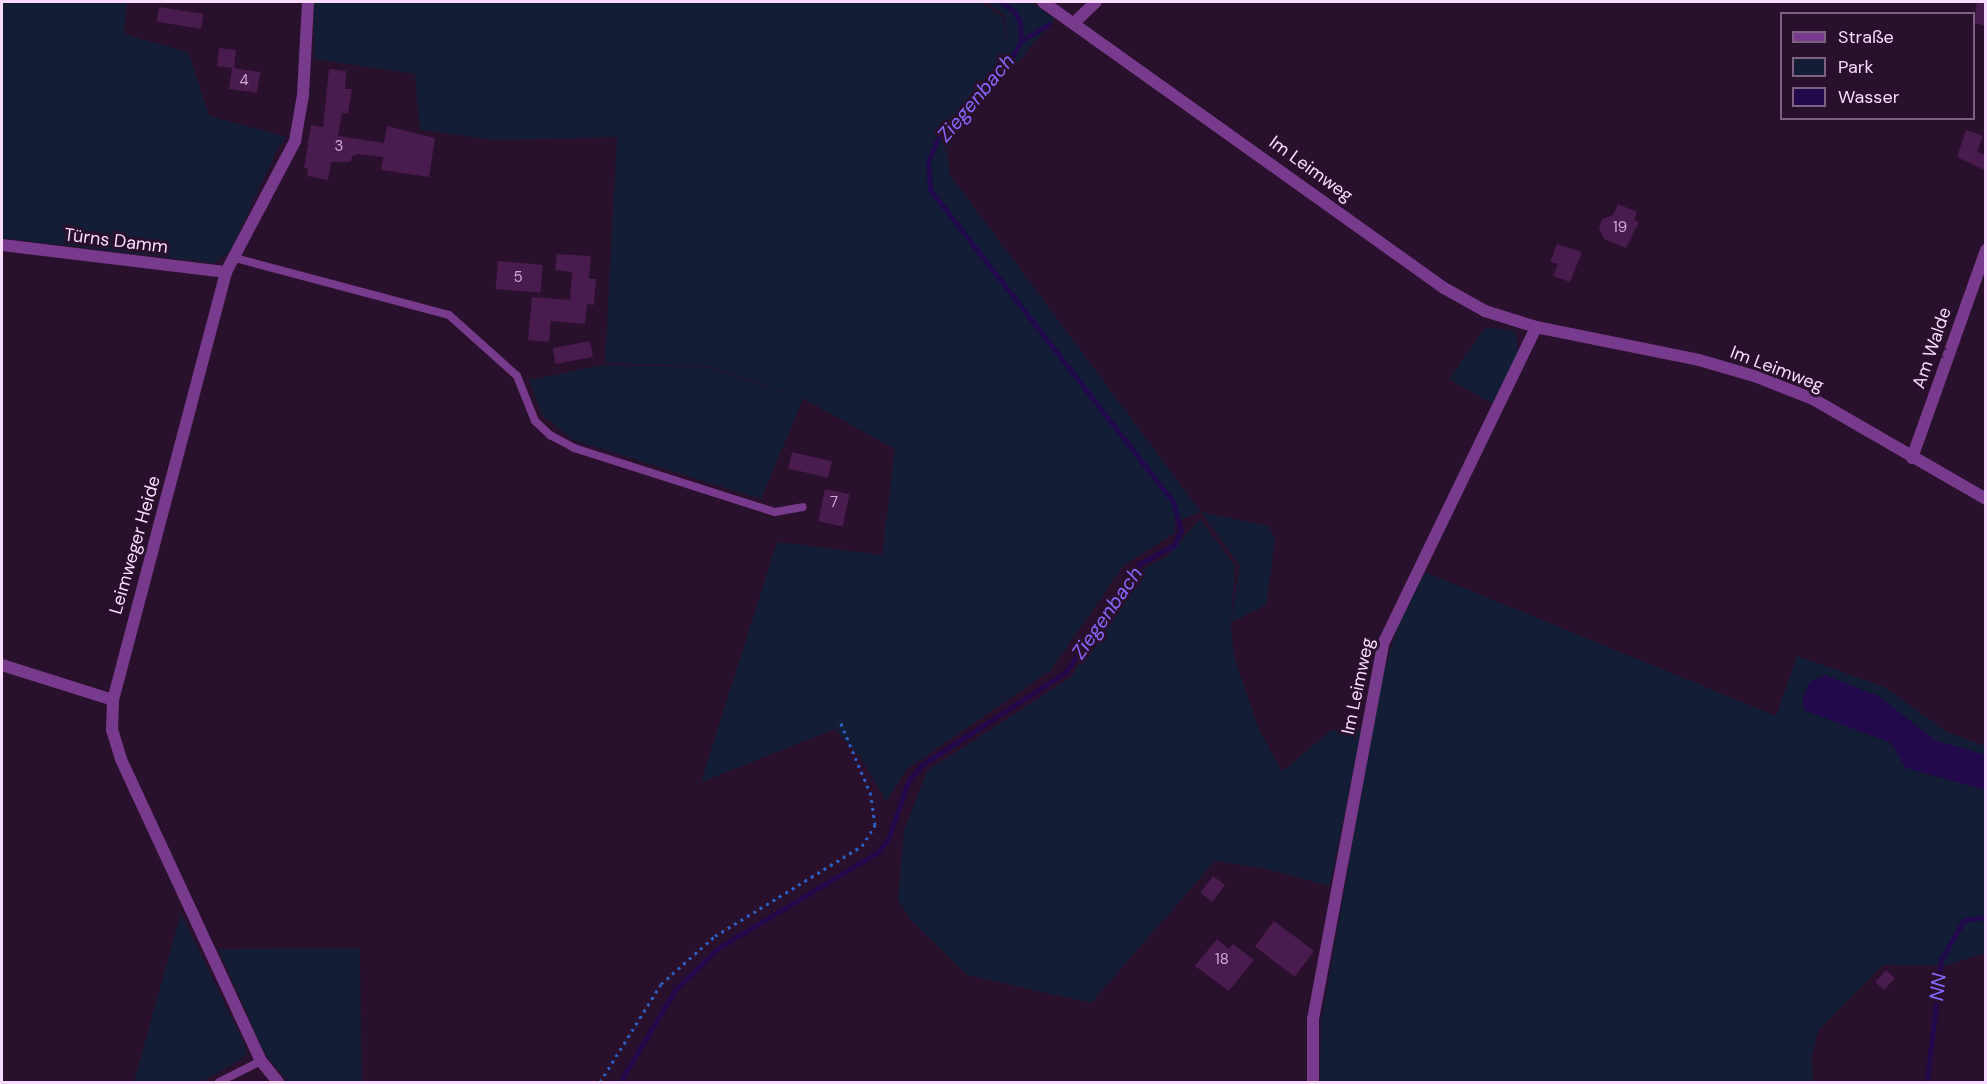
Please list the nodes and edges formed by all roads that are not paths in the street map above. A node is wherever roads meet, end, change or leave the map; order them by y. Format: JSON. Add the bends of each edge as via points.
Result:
{"nodes":[{"id":1,"x":308,"y":2,"type":"edge"},
{"id":2,"x":1044,"y":2,"type":"edge"},
{"id":3,"x":1096,"y":2,"type":"edge"},
{"id":4,"x":1074,"y":23,"type":"junction"},
{"id":5,"x":2,"y":245,"type":"edge"},
{"id":6,"x":1986,"y":250,"type":"edge"},
{"id":7,"x":235,"y":258,"type":"junction"},
{"id":8,"x":226,"y":272,"type":"junction"},
{"id":9,"x":1536,"y":327,"type":"junction"},
{"id":10,"x":1912,"y":458,"type":"junction"},
{"id":11,"x":1986,"y":499,"type":"edge"},
{"id":12,"x":803,"y":507,"type":"dead end"},
{"id":13,"x":2,"y":665,"type":"edge"},
{"id":14,"x":113,"y":699,"type":"junction"},
{"id":15,"x":261,"y":1061,"type":"junction"},
{"id":16,"x":219,"y":1083,"type":"edge"},
{"id":17,"x":278,"y":1083,"type":"edge"},
{"id":18,"x":1313,"y":1083,"type":"edge"}],
"edges":[{"from":1,"to":7,"type":"street","name":"Leimweger Heide","via":[[303,95],[295,141]]},
{"from":2,"to":4,"type":"street","name":"Im Leimweg"},
{"from":3,"to":4,"type":"street"},
{"from":4,"to":9,"type":"street","name":"Im Leimweg","via":[[1444,288],[1485,311]]},
{"from":5,"to":8,"type":"street","name":"Türns Damm"},
{"from":6,"to":10,"type":"street","name":"Am Walde"},
{"from":7,"to":8,"type":"street","name":"Leimweger Heide"},
{"from":7,"to":12,"type":"lane","via":[[449,315],[517,376],[535,421],[574,448],[775,512]]},
{"from":8,"to":14,"type":"street","name":"Leimweger Heide"},
{"from":9,"to":10,"type":"street","name":"Im Leimweg","via":[[1700,360],[1757,377],[1813,399]]},
{"from":9,"to":18,"type":"street","name":"Im Leimweg","via":[[1383,644],[1313,1019]]},
{"from":10,"to":11,"type":"street","name":"Im Leimweg"},
{"from":13,"to":14,"type":"street"},
{"from":14,"to":15,"type":"street","name":"Leimweger Heide","via":[[112,730],[121,759]]},
{"from":15,"to":16,"type":"lane"},
{"from":15,"to":17,"type":"street","name":"Leimweger Heide"}]}
